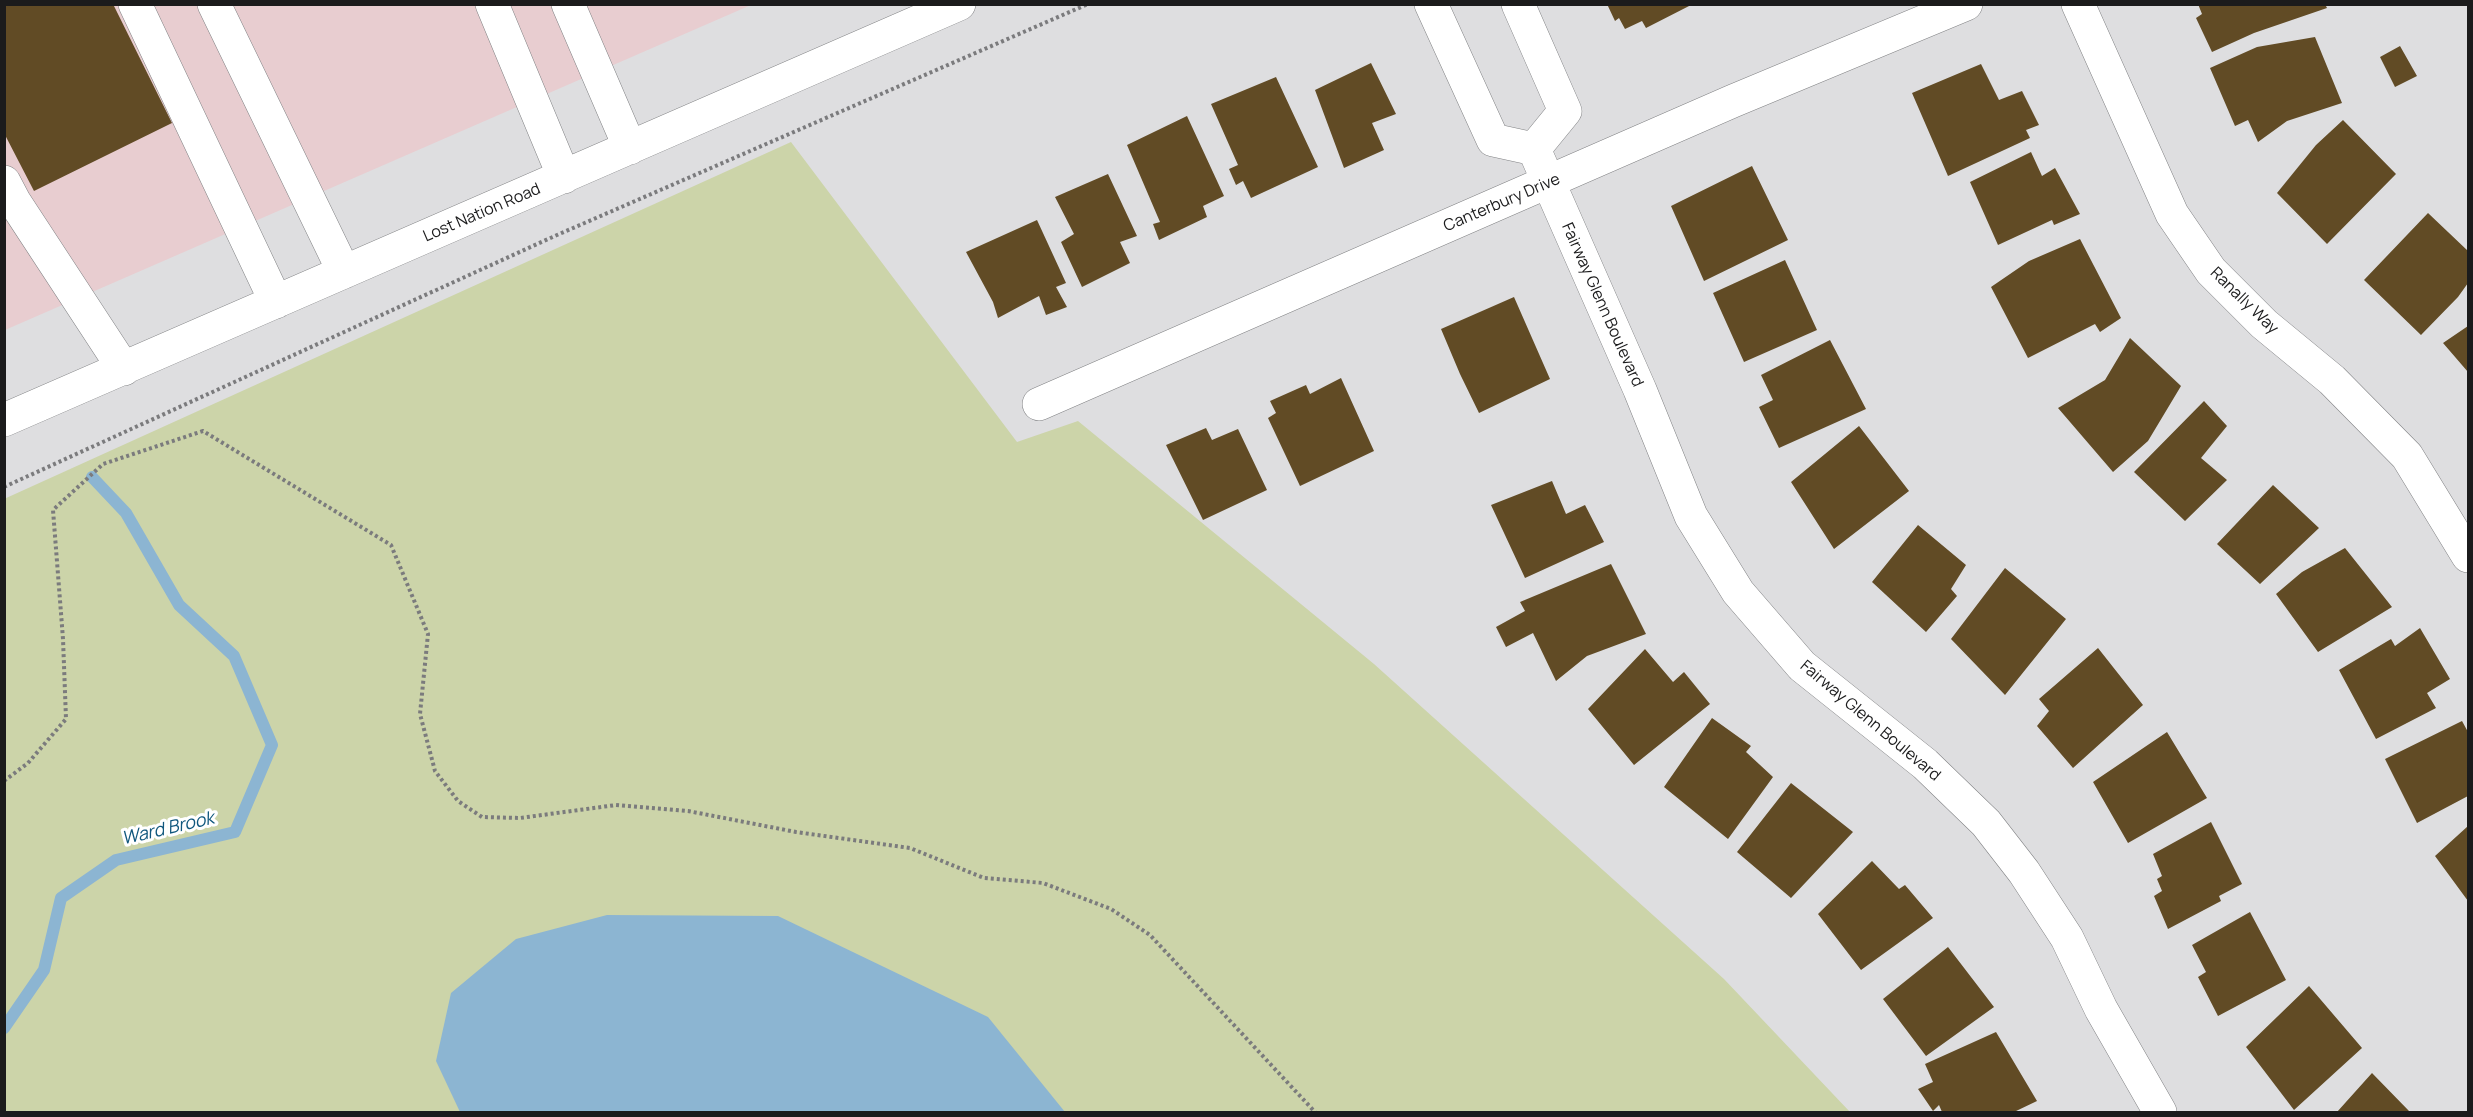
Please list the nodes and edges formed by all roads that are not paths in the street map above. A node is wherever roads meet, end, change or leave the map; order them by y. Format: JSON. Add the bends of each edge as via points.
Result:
{"nodes":[{"id":1,"x":135,"y":4,"type":"edge"},
{"id":2,"x":214,"y":4,"type":"edge"},
{"id":3,"x":492,"y":4,"type":"edge"},
{"id":4,"x":568,"y":4,"type":"edge"},
{"id":5,"x":959,"y":4,"type":"edge"},
{"id":6,"x":1431,"y":4,"type":"edge"},
{"id":7,"x":1518,"y":4,"type":"edge"},
{"id":8,"x":1966,"y":4,"type":"edge"},
{"id":9,"x":2078,"y":4,"type":"edge"},
{"id":10,"x":630,"y":148,"type":"junction"},
{"id":11,"x":1534,"y":149,"type":"junction"},
{"id":12,"x":564,"y":177,"type":"junction"},
{"id":13,"x":4,"y":182,"type":"edge"},
{"id":14,"x":1548,"y":184,"type":"junction"},
{"id":15,"x":344,"y":272,"type":"junction"},
{"id":16,"x":276,"y":302,"type":"junction"},
{"id":17,"x":124,"y":369,"type":"junction"},
{"id":18,"x":1039,"y":404,"type":"dead end"},
{"id":19,"x":4,"y":420,"type":"edge"},
{"id":20,"x":2469,"y":556,"type":"edge"},
{"id":21,"x":2160,"y":1113,"type":"edge"}],
"edges":[{"from":1,"to":16,"type":"street"},
{"from":2,"to":15,"type":"street"},
{"from":3,"to":12,"type":"street"},
{"from":4,"to":10,"type":"street"},
{"from":5,"to":10,"type":"street","name":"Lost Nation Road"},
{"from":6,"to":11,"type":"street","via":[[1493,140]]},
{"from":7,"to":11,"type":"street","via":[[1565,111]]},
{"from":8,"to":14,"type":"street","name":"Canterbury Drive","via":[[1733,101]]},
{"from":9,"to":20,"type":"street","name":"Ranally Way","via":[[2172,214],[2211,271],[2264,324],[2332,380],[2407,456]]},
{"from":10,"to":12,"type":"street","name":"Lost Nation Road"},
{"from":11,"to":14,"type":"street","name":"Fairway Glenn Boulevard"},
{"from":12,"to":15,"type":"street","name":"Lost Nation Road"},
{"from":13,"to":17,"type":"street"},
{"from":14,"to":18,"type":"street","name":"Canterbury Drive"},
{"from":14,"to":21,"type":"street","name":"Fairway Glenn Boulevard","via":[[1640,390],[1691,516],[1738,592],[1802,666],[1925,764],[1986,823],[2025,872],[2067,938],[2101,1009]]},
{"from":15,"to":16,"type":"street","name":"Lost Nation Road"},
{"from":16,"to":17,"type":"street","name":"Lost Nation Road"},
{"from":17,"to":19,"type":"street","name":"Lost Nation Road"}]}
